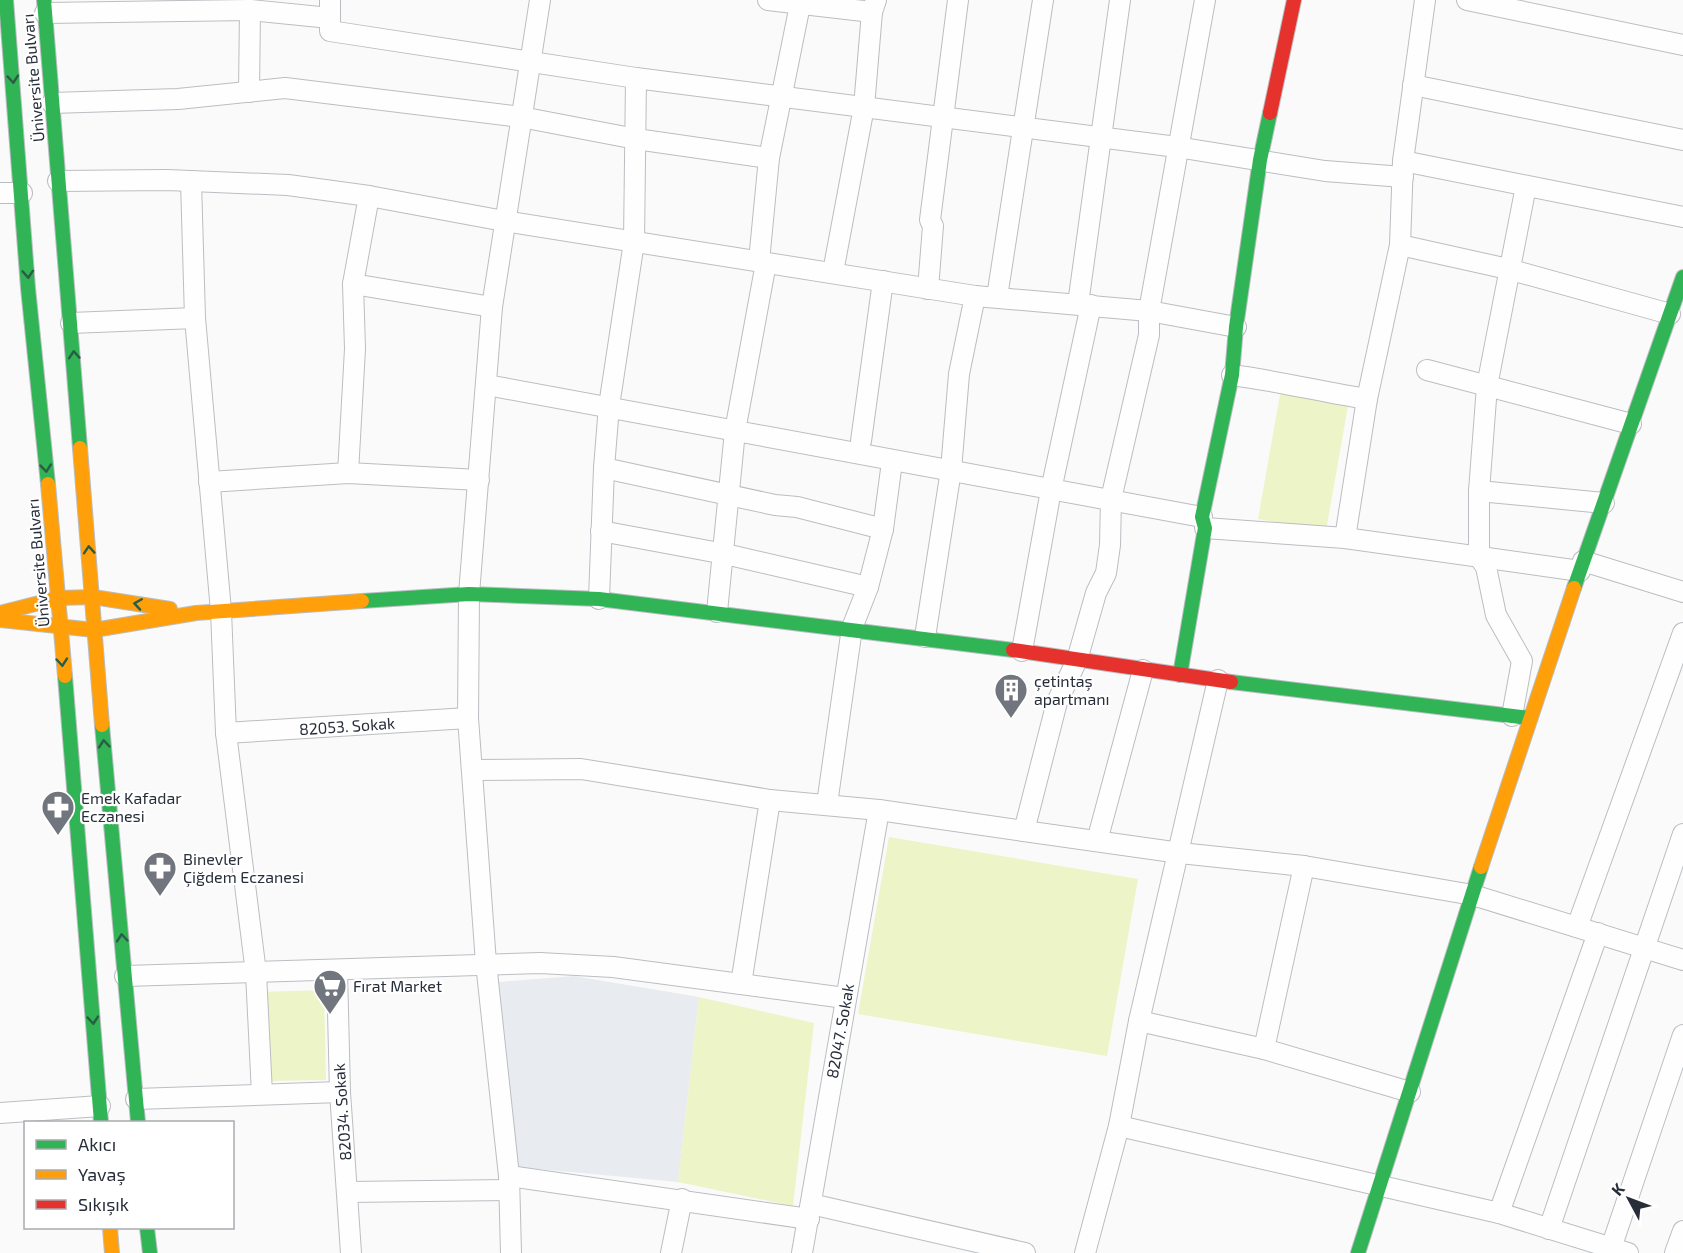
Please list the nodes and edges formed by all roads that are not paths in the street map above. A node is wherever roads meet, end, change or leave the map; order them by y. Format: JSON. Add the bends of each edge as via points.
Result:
{"nodes":[{"id":1,"x":6,"y":0,"type":"edge"},
{"id":2,"x":540,"y":0,"type":"edge"},
{"id":3,"x":768,"y":0,"type":"edge"},
{"id":4,"x":958,"y":0,"type":"edge"},
{"id":5,"x":1043,"y":0,"type":"edge"},
{"id":6,"x":1120,"y":0,"type":"edge"},
{"id":7,"x":1205,"y":0,"type":"edge"},
{"id":8,"x":1294,"y":0,"type":"edge"},
{"id":9,"x":1425,"y":0,"type":"edge"},
{"id":10,"x":1467,"y":0,"type":"edge"},
{"id":11,"x":800,"y":2,"type":"edge"},
{"id":12,"x":44,"y":6,"type":"edge"},
{"id":13,"x":874,"y":6,"type":"edge"},
{"id":14,"x":330,"y":9,"type":"edge"},
{"id":15,"x":250,"y":10,"type":"junction"},
{"id":16,"x":1683,"y":45,"type":"edge"},
{"id":17,"x":531,"y":63,"type":"junction"},
{"id":18,"x":636,"y":78,"type":"junction"},
{"id":19,"x":1413,"y":86,"type":"junction"},
{"id":20,"x":249,"y":92,"type":"junction"},
{"id":21,"x":783,"y":96,"type":"junction"},
{"id":22,"x":52,"y":103,"type":"junction"},
{"id":23,"x":864,"y":107,"type":"junction"},
{"id":24,"x":521,"y":117,"type":"junction"},
{"id":25,"x":942,"y":117,"type":"junction"},
{"id":26,"x":1021,"y":128,"type":"junction"},
{"id":27,"x":1103,"y":138,"type":"junction"},
{"id":28,"x":636,"y":139,"type":"junction"},
{"id":29,"x":1683,"y":140,"type":"edge"},
{"id":30,"x":1178,"y":147,"type":"junction"},
{"id":31,"x":769,"y":158,"type":"junction"},
{"id":32,"x":1260,"y":160,"type":"junction"},
{"id":33,"x":1403,"y":169,"type":"junction"},
{"id":34,"x":58,"y":181,"type":"junction"},
{"id":35,"x":191,"y":181,"type":"junction"},
{"id":36,"x":1526,"y":186,"type":"junction"},
{"id":37,"x":0,"y":193,"type":"edge"},
{"id":38,"x":22,"y":193,"type":"junction"},
{"id":39,"x":369,"y":195,"type":"junction"},
{"id":40,"x":1683,"y":217,"type":"edge"},
{"id":41,"x":504,"y":220,"type":"junction"},
{"id":42,"x":634,"y":242,"type":"junction"},
{"id":43,"x":1400,"y":245,"type":"junction"},
{"id":44,"x":763,"y":262,"type":"junction"},
{"id":45,"x":1508,"y":269,"type":"junction"},
{"id":46,"x":833,"y":272,"type":"junction"},
{"id":47,"x":1683,"y":277,"type":"edge"},
{"id":48,"x":883,"y":281,"type":"junction"},
{"id":49,"x":353,"y":284,"type":"junction"},
{"id":50,"x":928,"y":289,"type":"junction"},
{"id":51,"x":975,"y":296,"type":"junction"},
{"id":52,"x":997,"y":297,"type":"junction"},
{"id":53,"x":1085,"y":304,"type":"junction"},
{"id":54,"x":492,"y":307,"type":"junction"},
{"id":55,"x":1149,"y":311,"type":"junction"},
{"id":56,"x":1670,"y":314,"type":"junction"},
{"id":57,"x":195,"y":318,"type":"junction"},
{"id":58,"x":71,"y":323,"type":"junction"},
{"id":59,"x":1236,"y":327,"type":"junction"},
{"id":60,"x":1427,"y":370,"type":"dead end"},
{"id":61,"x":1232,"y":375,"type":"junction"},
{"id":62,"x":487,"y":385,"type":"junction"},
{"id":63,"x":1487,"y":386,"type":"junction"},
{"id":64,"x":1367,"y":399,"type":"junction"},
{"id":65,"x":609,"y":406,"type":"junction"},
{"id":66,"x":1631,"y":424,"type":"junction"},
{"id":67,"x":735,"y":431,"type":"junction"},
{"id":68,"x":861,"y":441,"type":"dead end"},
{"id":69,"x":892,"y":462,"type":"junction"},
{"id":70,"x":604,"y":468,"type":"junction"},
{"id":71,"x":951,"y":470,"type":"junction"},
{"id":72,"x":348,"y":473,"type":"junction"},
{"id":73,"x":479,"y":480,"type":"junction"},
{"id":74,"x":209,"y":483,"type":"junction"},
{"id":75,"x":1051,"y":490,"type":"junction"},
{"id":76,"x":1479,"y":491,"type":"junction"},
{"id":77,"x":731,"y":494,"type":"junction"},
{"id":78,"x":1111,"y":499,"type":"junction"},
{"id":79,"x":1604,"y":503,"type":"junction"},
{"id":80,"x":1204,"y":522,"type":"junction"},
{"id":81,"x":883,"y":529,"type":"junction"},
{"id":82,"x":601,"y":531,"type":"junction"},
{"id":83,"x":1345,"y":538,"type":"junction"},
{"id":84,"x":725,"y":554,"type":"junction"},
{"id":85,"x":1479,"y":557,"type":"junction"},
{"id":86,"x":1582,"y":566,"type":"junction"},
{"id":87,"x":868,"y":587,"type":"junction"},
{"id":88,"x":1683,"y":592,"type":"edge"},
{"id":89,"x":469,"y":594,"type":"junction"},
{"id":90,"x":93,"y":597,"type":"junction"},
{"id":91,"x":59,"y":598,"type":"junction"},
{"id":92,"x":599,"y":599,"type":"junction"},
{"id":93,"x":221,"y":611,"type":"junction"},
{"id":94,"x":717,"y":612,"type":"junction"},
{"id":95,"x":0,"y":613,"type":"edge"},
{"id":96,"x":196,"y":613,"type":"junction"},
{"id":97,"x":0,"y":620,"type":"edge"},
{"id":98,"x":59,"y":628,"type":"junction"},
{"id":99,"x":852,"y":628,"type":"junction"},
{"id":100,"x":94,"y":630,"type":"junction"},
{"id":101,"x":1683,"y":633,"type":"edge"},
{"id":102,"x":925,"y":637,"type":"junction"},
{"id":103,"x":1022,"y":651,"type":"junction"},
{"id":104,"x":1077,"y":660,"type":"junction"},
{"id":105,"x":1143,"y":670,"type":"junction"},
{"id":106,"x":1180,"y":675,"type":"junction"},
{"id":107,"x":1218,"y":680,"type":"junction"},
{"id":108,"x":1520,"y":717,"type":"junction"},
{"id":109,"x":468,"y":718,"type":"junction"},
{"id":110,"x":226,"y":733,"type":"junction"},
{"id":111,"x":472,"y":770,"type":"junction"},
{"id":112,"x":770,"y":800,"type":"junction"},
{"id":113,"x":827,"y":804,"type":"junction"},
{"id":114,"x":879,"y":810,"type":"junction"},
{"id":115,"x":1024,"y":831,"type":"junction"},
{"id":116,"x":1683,"y":834,"type":"edge"},
{"id":117,"x":1097,"y":841,"type":"junction"},
{"id":118,"x":1180,"y":853,"type":"junction"},
{"id":119,"x":1304,"y":866,"type":"junction"},
{"id":120,"x":1473,"y":895,"type":"junction"},
{"id":121,"x":1577,"y":927,"type":"junction"},
{"id":122,"x":1598,"y":933,"type":"junction"},
{"id":123,"x":1645,"y":948,"type":"junction"},
{"id":124,"x":1683,"y":960,"type":"edge"},
{"id":125,"x":486,"y":963,"type":"junction"},
{"id":126,"x":337,"y":970,"type":"junction"},
{"id":127,"x":256,"y":974,"type":"junction"},
{"id":128,"x":125,"y":976,"type":"junction"},
{"id":129,"x":741,"y":984,"type":"junction"},
{"id":130,"x":845,"y":998,"type":"junction"},
{"id":131,"x":1139,"y":1022,"type":"junction"},
{"id":132,"x":1683,"y":1035,"type":"edge"},
{"id":133,"x":1264,"y":1048,"type":"junction"},
{"id":134,"x":339,"y":1092,"type":"junction"},
{"id":135,"x":1410,"y":1092,"type":"junction"},
{"id":136,"x":262,"y":1094,"type":"junction"},
{"id":137,"x":136,"y":1099,"type":"junction"},
{"id":138,"x":0,"y":1113,"type":"edge"},
{"id":139,"x":100,"y":1114,"type":"edge"},
{"id":140,"x":138,"y":1121,"type":"edge"},
{"id":141,"x":1119,"y":1126,"type":"junction"},
{"id":142,"x":509,"y":1183,"type":"junction"},
{"id":143,"x":1378,"y":1187,"type":"junction"},
{"id":144,"x":348,"y":1192,"type":"junction"},
{"id":145,"x":682,"y":1200,"type":"junction"},
{"id":146,"x":810,"y":1212,"type":"junction"},
{"id":147,"x":1499,"y":1213,"type":"junction"},
{"id":148,"x":110,"y":1229,"type":"edge"},
{"id":149,"x":147,"y":1229,"type":"edge"},
{"id":150,"x":1549,"y":1229,"type":"junction"},
{"id":151,"x":1683,"y":1231,"type":"edge"},
{"id":152,"x":1620,"y":1250,"type":"edge"},
{"id":153,"x":112,"y":1253,"type":"edge"},
{"id":154,"x":150,"y":1253,"type":"edge"},
{"id":155,"x":351,"y":1253,"type":"edge"},
{"id":156,"x":511,"y":1253,"type":"edge"},
{"id":157,"x":671,"y":1253,"type":"edge"},
{"id":158,"x":802,"y":1253,"type":"edge"},
{"id":159,"x":1025,"y":1253,"type":"edge"},
{"id":160,"x":1085,"y":1253,"type":"edge"},
{"id":161,"x":1358,"y":1253,"type":"edge"},
{"id":162,"x":1675,"y":1253,"type":"edge"}],
"edges":[{"from":1,"to":38,"type":"street","name":"Üniversite Bulvarı","one_way":true},
{"from":2,"to":17,"type":"street"},
{"from":3,"to":11,"type":"street"},
{"from":4,"to":25,"type":"street"},
{"from":5,"to":26,"type":"street"},
{"from":6,"to":27,"type":"street"},
{"from":7,"to":30,"type":"street"},
{"from":8,"to":32,"type":"street"},
{"from":9,"to":19,"type":"street"},
{"from":10,"to":16,"type":"street"},
{"from":11,"to":13,"type":"street"},
{"from":11,"to":21,"type":"street"},
{"from":12,"to":15,"type":"street"},
{"from":12,"to":22,"type":"street","name":"Üniversite Bulvarı"},
{"from":13,"to":23,"type":"street"},
{"from":14,"to":15,"type":"street"},
{"from":14,"to":17,"type":"street","via":[[330,31]]},
{"from":15,"to":20,"type":"street"},
{"from":17,"to":18,"type":"street"},
{"from":17,"to":24,"type":"street"},
{"from":18,"to":21,"type":"street"},
{"from":18,"to":28,"type":"street"},
{"from":19,"to":29,"type":"street"},
{"from":19,"to":33,"type":"street"},
{"from":20,"to":22,"type":"street","via":[[178,99]]},
{"from":20,"to":24,"type":"street","via":[[285,88]]},
{"from":21,"to":23,"type":"street"},
{"from":21,"to":31,"type":"street"},
{"from":22,"to":34,"type":"street","name":"Üniversite Bulvarı"},
{"from":23,"to":25,"type":"street"},
{"from":23,"to":46,"type":"street"},
{"from":24,"to":28,"type":"street"},
{"from":24,"to":41,"type":"street"},
{"from":25,"to":26,"type":"street"},
{"from":25,"to":50,"type":"street","via":[[930,220],[933,226]]},
{"from":26,"to":27,"type":"street"},
{"from":26,"to":52,"type":"street"},
{"from":27,"to":30,"type":"street"},
{"from":27,"to":53,"type":"street"},
{"from":28,"to":31,"type":"street"},
{"from":28,"to":42,"type":"street"},
{"from":30,"to":32,"type":"street"},
{"from":30,"to":55,"type":"street"},
{"from":31,"to":44,"type":"street"},
{"from":32,"to":33,"type":"street","via":[[1325,171]]},
{"from":32,"to":59,"type":"street"},
{"from":33,"to":36,"type":"street"},
{"from":33,"to":43,"type":"street"},
{"from":34,"to":35,"type":"street"},
{"from":34,"to":58,"type":"street","name":"Üniversite Bulvarı"},
{"from":35,"to":39,"type":"street","via":[[288,185]]},
{"from":35,"to":57,"type":"street"},
{"from":36,"to":40,"type":"street"},
{"from":36,"to":45,"type":"street"},
{"from":37,"to":38,"type":"street"},
{"from":38,"to":91,"type":"street","name":"Üniversite Bulvarı","one_way":true},
{"from":39,"to":41,"type":"street"},
{"from":39,"to":49,"type":"street"},
{"from":41,"to":42,"type":"street"},
{"from":41,"to":54,"type":"street"},
{"from":42,"to":44,"type":"street"},
{"from":42,"to":65,"type":"street"},
{"from":43,"to":45,"type":"street"},
{"from":43,"to":64,"type":"street"},
{"from":44,"to":46,"type":"street"},
{"from":44,"to":67,"type":"street"},
{"from":45,"to":56,"type":"street"},
{"from":45,"to":63,"type":"street"},
{"from":46,"to":48,"type":"street"},
{"from":47,"to":56,"type":"street"},
{"from":48,"to":50,"type":"street"},
{"from":48,"to":68,"type":"street"},
{"from":49,"to":54,"type":"street"},
{"from":49,"to":72,"type":"street","via":[[355,349]]},
{"from":50,"to":51,"type":"street"},
{"from":51,"to":52,"type":"street"},
{"from":51,"to":71,"type":"street","via":[[959,374]]},
{"from":52,"to":53,"type":"street"},
{"from":53,"to":55,"type":"street"},
{"from":53,"to":75,"type":"street"},
{"from":54,"to":62,"type":"street"},
{"from":55,"to":59,"type":"street"},
{"from":55,"to":78,"type":"street","via":[[1149,335]]},
{"from":56,"to":66,"type":"street"},
{"from":57,"to":58,"type":"street"},
{"from":57,"to":74,"type":"street"},
{"from":90,"to":58,"type":"street","name":"Üniversite Bulvarı","one_way":true},
{"from":59,"to":61,"type":"street"},
{"from":60,"to":63,"type":"street"},
{"from":61,"to":64,"type":"street"},
{"from":61,"to":80,"type":"street"},
{"from":62,"to":65,"type":"street"},
{"from":62,"to":73,"type":"street"},
{"from":63,"to":66,"type":"street"},
{"from":63,"to":76,"type":"street"},
{"from":64,"to":83,"type":"street"},
{"from":65,"to":67,"type":"street"},
{"from":65,"to":70,"type":"street"},
{"from":66,"to":79,"type":"street"},
{"from":67,"to":69,"type":"street"},
{"from":67,"to":77,"type":"street"},
{"from":69,"to":71,"type":"street"},
{"from":69,"to":81,"type":"street"},
{"from":70,"to":77,"type":"street"},
{"from":70,"to":82,"type":"street"},
{"from":71,"to":75,"type":"street"},
{"from":71,"to":102,"type":"street"},
{"from":72,"to":73,"type":"street"},
{"from":72,"to":74,"type":"street"},
{"from":73,"to":89,"type":"street"},
{"from":74,"to":93,"type":"street"},
{"from":75,"to":78,"type":"street"},
{"from":75,"to":103,"type":"street"},
{"from":76,"to":79,"type":"street"},
{"from":76,"to":85,"type":"street"},
{"from":77,"to":81,"type":"street"},
{"from":77,"to":84,"type":"street"},
{"from":78,"to":80,"type":"street"},
{"from":78,"to":104,"type":"street","via":[[1106,573],[1096,593]]},
{"from":79,"to":86,"type":"street"},
{"from":80,"to":83,"type":"street"},
{"from":80,"to":106,"type":"street"},
{"from":81,"to":87,"type":"street"},
{"from":82,"to":84,"type":"street"},
{"from":82,"to":92,"type":"street"},
{"from":83,"to":85,"type":"street"},
{"from":84,"to":87,"type":"street"},
{"from":84,"to":94,"type":"street"},
{"from":85,"to":86,"type":"street"},
{"from":85,"to":108,"type":"street","via":[[1486,567],[1496,615],[1522,661]]},
{"from":86,"to":88,"type":"street"},
{"from":86,"to":108,"type":"street"},
{"from":87,"to":99,"type":"street"},
{"from":89,"to":92,"type":"street"},
{"from":89,"to":93,"type":"street"},
{"from":89,"to":109,"type":"street"},
{"from":90,"to":91,"type":"street"},
{"from":96,"to":90,"type":"street","one_way":true},
{"from":90,"to":100,"type":"street","name":"Üniversite Bulvarı"},
{"from":91,"to":95,"type":"street"},
{"from":91,"to":98,"type":"street","name":"Üniversite Bulvarı"},
{"from":92,"to":94,"type":"street"},
{"from":93,"to":96,"type":"street"},
{"from":93,"to":110,"type":"street"},
{"from":94,"to":99,"type":"street"},
{"from":96,"to":100,"type":"street"},
{"from":97,"to":98,"type":"street"},
{"from":98,"to":100,"type":"street"},
{"from":98,"to":139,"type":"street","name":"Üniversite Bulvarı","one_way":true},
{"from":99,"to":102,"type":"street"},
{"from":99,"to":113,"type":"street"},
{"from":128,"to":100,"type":"street","name":"Üniversite Bulvarı","one_way":true},
{"from":101,"to":121,"type":"street"},
{"from":102,"to":103,"type":"street"},
{"from":103,"to":104,"type":"street"},
{"from":104,"to":105,"type":"street"},
{"from":104,"to":115,"type":"street","via":[[1057,702]]},
{"from":105,"to":106,"type":"street"},
{"from":105,"to":117,"type":"street"},
{"from":106,"to":107,"type":"street"},
{"from":107,"to":108,"type":"street"},
{"from":107,"to":118,"type":"street"},
{"from":108,"to":120,"type":"street"},
{"from":109,"to":110,"type":"street","name":"82053. Sokak"},
{"from":109,"to":111,"type":"street"},
{"from":110,"to":127,"type":"street"},
{"from":111,"to":112,"type":"street","via":[[581,769]]},
{"from":111,"to":125,"type":"street"},
{"from":112,"to":113,"type":"street"},
{"from":112,"to":129,"type":"street"},
{"from":113,"to":114,"type":"street"},
{"from":114,"to":115,"type":"street"},
{"from":114,"to":130,"type":"street","name":"82047. Sokak"},
{"from":115,"to":117,"type":"street"},
{"from":116,"to":123,"type":"street"},
{"from":117,"to":118,"type":"street"},
{"from":118,"to":119,"type":"street"},
{"from":118,"to":131,"type":"street"},
{"from":119,"to":120,"type":"street"},
{"from":119,"to":133,"type":"street"},
{"from":120,"to":121,"type":"street"},
{"from":120,"to":135,"type":"street"},
{"from":121,"to":122,"type":"street"},
{"from":122,"to":123,"type":"street"},
{"from":122,"to":147,"type":"street"},
{"from":123,"to":124,"type":"street"},
{"from":123,"to":150,"type":"street"},
{"from":125,"to":126,"type":"street"},
{"from":125,"to":129,"type":"street","via":[[613,967]]},
{"from":125,"to":142,"type":"street"},
{"from":126,"to":127,"type":"street"},
{"from":126,"to":134,"type":"street","name":"82034. Sokak"},
{"from":127,"to":128,"type":"street"},
{"from":127,"to":136,"type":"street"},
{"from":128,"to":137,"type":"street","name":"Üniversite Bulvarı"},
{"from":129,"to":130,"type":"street"},
{"from":130,"to":146,"type":"street","name":"82047. Sokak"},
{"from":131,"to":133,"type":"street"},
{"from":131,"to":141,"type":"street"},
{"from":132,"to":152,"type":"street"},
{"from":133,"to":135,"type":"street"},
{"from":134,"to":136,"type":"street"},
{"from":134,"to":144,"type":"street","name":"82034. Sokak"},
{"from":135,"to":143,"type":"street"},
{"from":136,"to":137,"type":"street"},
{"from":137,"to":140,"type":"street","name":"Üniversite Bulvarı"},
{"from":138,"to":139,"type":"street"},
{"from":141,"to":143,"type":"street"},
{"from":141,"to":160,"type":"street"},
{"from":142,"to":144,"type":"street"},
{"from":142,"to":145,"type":"street"},
{"from":142,"to":156,"type":"street"},
{"from":143,"to":147,"type":"street"},
{"from":143,"to":161,"type":"street"},
{"from":144,"to":155,"type":"street","name":"82034. Sokak"},
{"from":145,"to":146,"type":"street"},
{"from":145,"to":157,"type":"street"},
{"from":146,"to":158,"type":"street","name":"82047. Sokak"},
{"from":146,"to":159,"type":"street"},
{"from":147,"to":150,"type":"street"},
{"from":148,"to":153,"type":"street"},
{"from":149,"to":154,"type":"street"},
{"from":150,"to":152,"type":"street"},
{"from":151,"to":162,"type":"street"}]}
